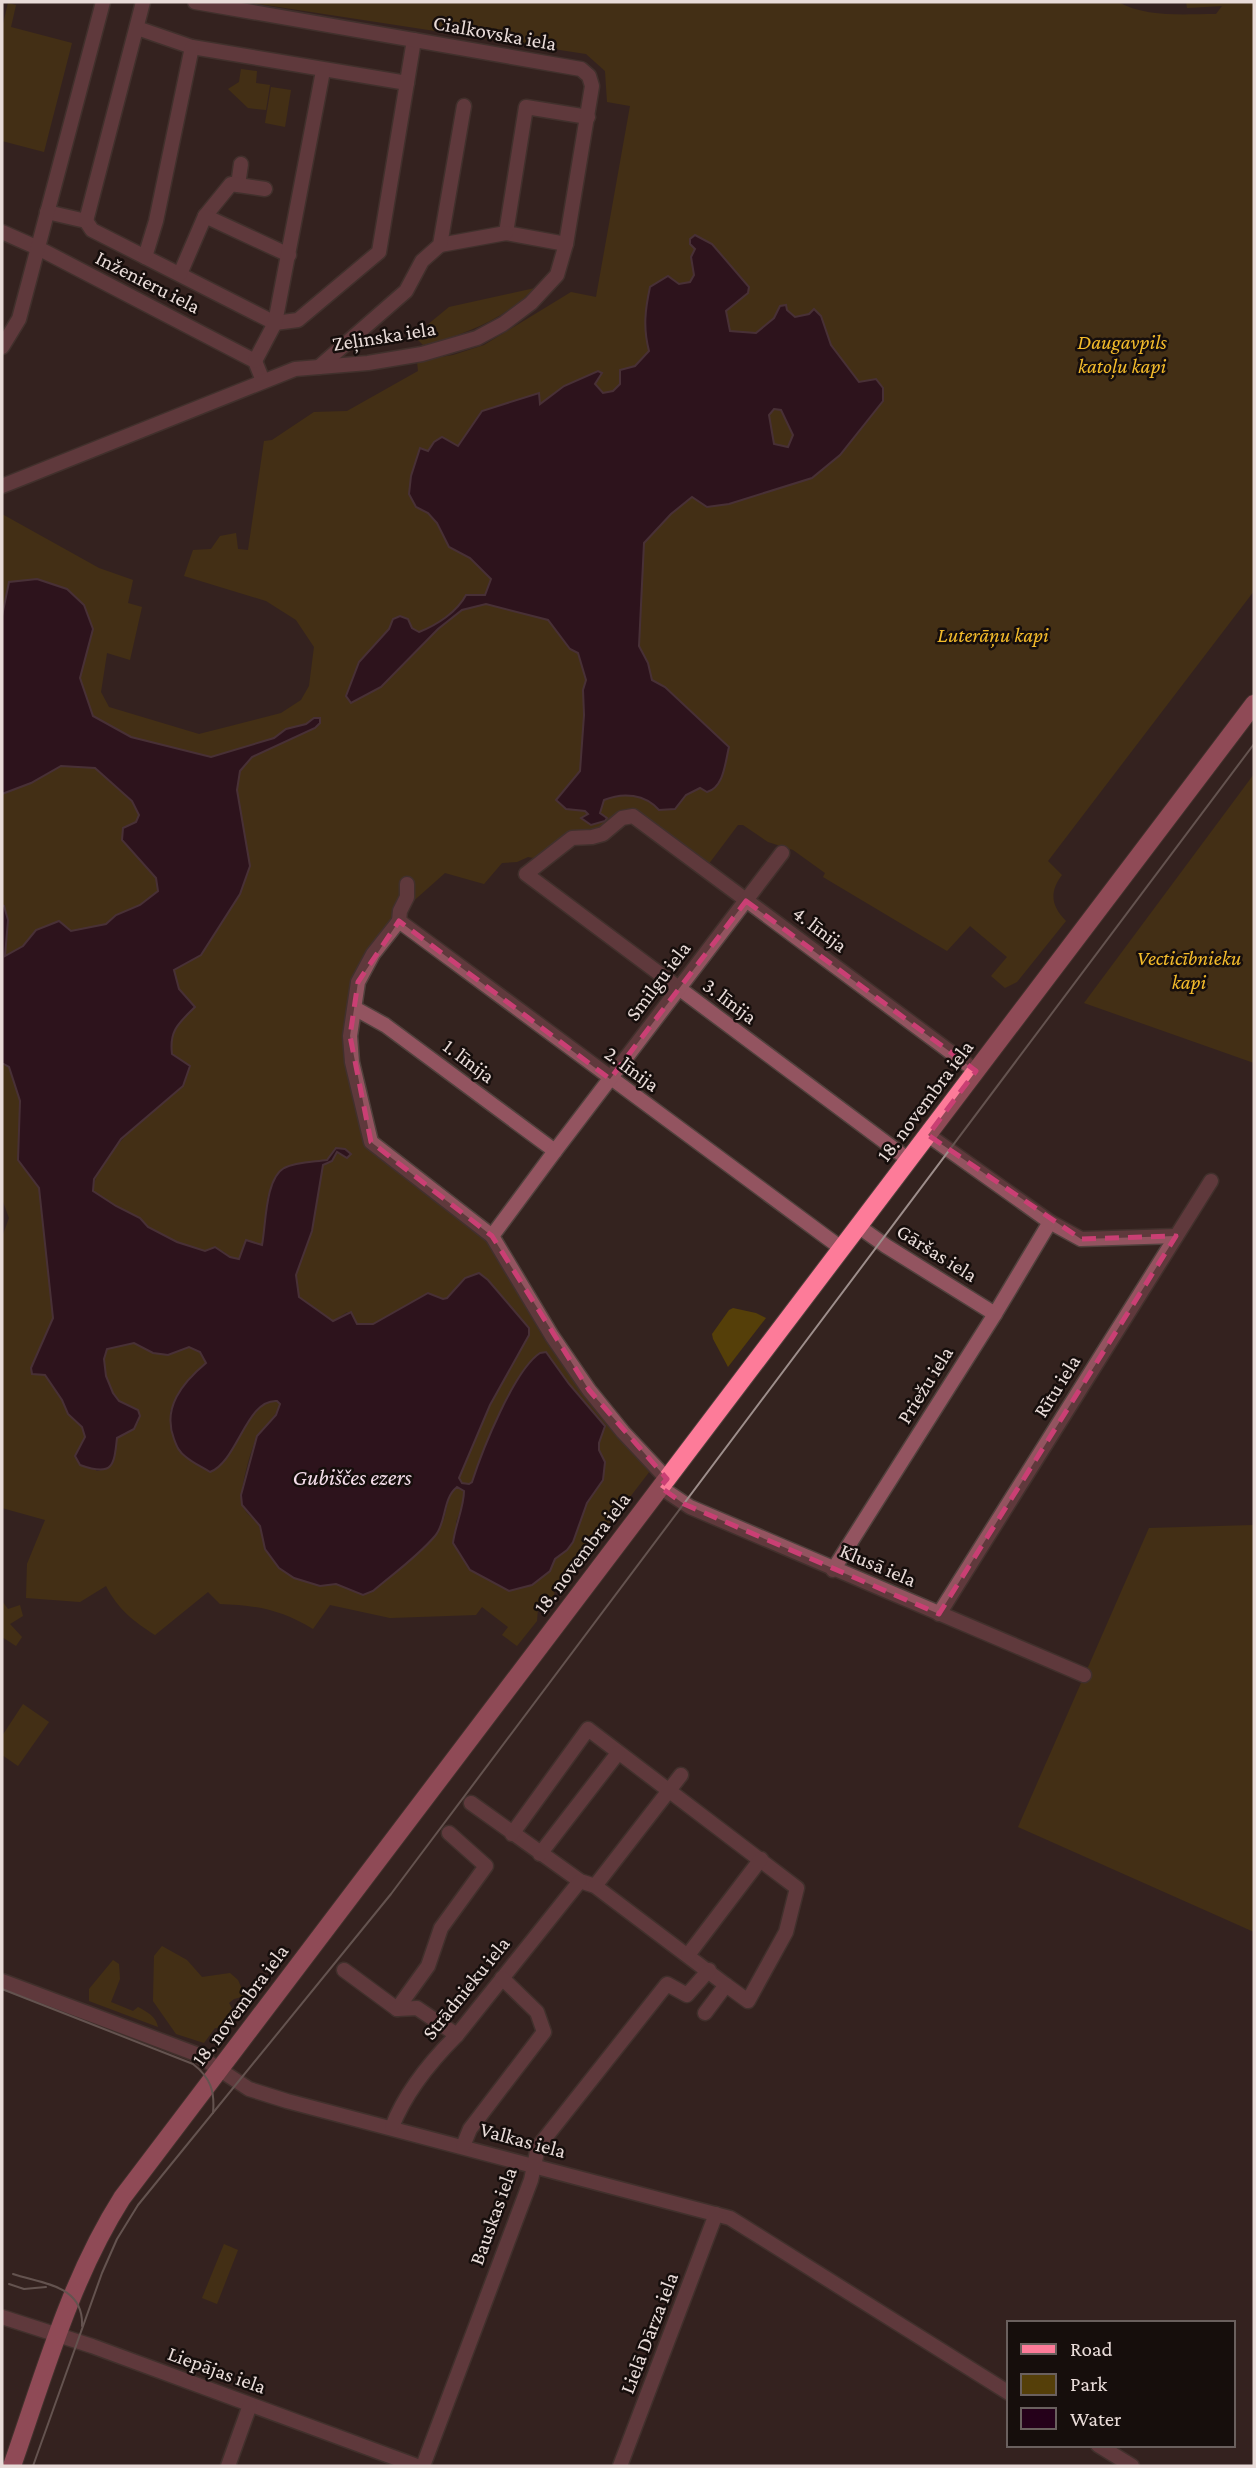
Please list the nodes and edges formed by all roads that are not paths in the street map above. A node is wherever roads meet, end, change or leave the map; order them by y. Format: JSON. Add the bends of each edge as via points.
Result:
{"nodes":[{"id":1,"x":103,"y":2,"type":"edge"},
{"id":2,"x":143,"y":2,"type":"edge"},
{"id":3,"x":195,"y":2,"type":"edge"},
{"id":4,"x":137,"y":28,"type":"junction"},
{"id":5,"x":414,"y":40,"type":"junction"},
{"id":6,"x":192,"y":47,"type":"junction"},
{"id":7,"x":581,"y":69,"type":"joint"},
{"id":8,"x":324,"y":71,"type":"junction"},
{"id":9,"x":407,"y":83,"type":"junction"},
{"id":10,"x":464,"y":106,"type":"dead end"},
{"id":11,"x":588,"y":117,"type":"junction"},
{"id":12,"x":241,"y":164,"type":"dead end"},
{"id":13,"x":238,"y":185,"type":"junction"},
{"id":14,"x":265,"y":189,"type":"dead end"},
{"id":15,"x":47,"y":212,"type":"junction"},
{"id":16,"x":205,"y":216,"type":"junction"},
{"id":17,"x":86,"y":221,"type":"junction"},
{"id":18,"x":2,"y":232,"type":"edge"},
{"id":19,"x":506,"y":233,"type":"junction"},
{"id":20,"x":566,"y":244,"type":"junction"},
{"id":21,"x":440,"y":245,"type":"junction"},
{"id":22,"x":38,"y":248,"type":"junction"},
{"id":23,"x":289,"y":255,"type":"junction"},
{"id":24,"x":145,"y":257,"type":"junction"},
{"id":25,"x":180,"y":274,"type":"junction"},
{"id":26,"x":275,"y":323,"type":"junction"},
{"id":27,"x":2,"y":347,"type":"edge"},
{"id":28,"x":255,"y":361,"type":"junction"},
{"id":29,"x":319,"y":367,"type":"junction"},
{"id":30,"x":263,"y":381,"type":"junction"},
{"id":31,"x":2,"y":486,"type":"edge"},
{"id":32,"x":1254,"y":705,"type":"edge"},
{"id":33,"x":782,"y":853,"type":"dead end"},
{"id":34,"x":526,"y":874,"type":"joint"},
{"id":35,"x":407,"y":884,"type":"dead end"},
{"id":36,"x":746,"y":901,"type":"junction"},
{"id":37,"x":399,"y":921,"type":"junction"},
{"id":38,"x":679,"y":988,"type":"junction"},
{"id":39,"x":356,"y":1009,"type":"junction"},
{"id":40,"x":976,"y":1072,"type":"junction"},
{"id":41,"x":610,"y":1079,"type":"junction"},
{"id":42,"x":928,"y":1135,"type":"junction"},
{"id":43,"x":555,"y":1151,"type":"junction"},
{"id":44,"x":909,"y":1160,"type":"junction"},
{"id":45,"x":1211,"y":1181,"type":"dead end"},
{"id":46,"x":1050,"y":1222,"type":"junction"},
{"id":47,"x":858,"y":1226,"type":"junction"},
{"id":48,"x":492,"y":1236,"type":"junction"},
{"id":49,"x":1176,"y":1236,"type":"junction"},
{"id":50,"x":841,"y":1248,"type":"junction"},
{"id":51,"x":995,"y":1314,"type":"junction"},
{"id":52,"x":664,"y":1483,"type":"junction"},
{"id":53,"x":833,"y":1570,"type":"junction"},
{"id":54,"x":939,"y":1614,"type":"junction"},
{"id":55,"x":1084,"y":1675,"type":"dead end"},
{"id":56,"x":618,"y":1753,"type":"junction"},
{"id":57,"x":681,"y":1775,"type":"dead end"},
{"id":58,"x":668,"y":1791,"type":"junction"},
{"id":59,"x":471,"y":1802,"type":"dead end"},
{"id":60,"x":449,"y":1833,"type":"dead end"},
{"id":61,"x":512,"y":1833,"type":"junction"},
{"id":62,"x":540,"y":1854,"type":"junction"},
{"id":63,"x":761,"y":1859,"type":"junction"},
{"id":64,"x":580,"y":1881,"type":"junction"},
{"id":65,"x":595,"y":1886,"type":"junction"},
{"id":66,"x":688,"y":1955,"type":"junction"},
{"id":67,"x":344,"y":1970,"type":"dead end"},
{"id":68,"x":709,"y":1970,"type":"junction"},
{"id":69,"x":502,"y":1979,"type":"junction"},
{"id":70,"x":2,"y":1981,"type":"edge"},
{"id":71,"x":726,"y":1984,"type":"junction"},
{"id":72,"x":397,"y":2009,"type":"junction"},
{"id":73,"x":705,"y":2013,"type":"dead end"},
{"id":74,"x":457,"y":2035,"type":"junction"},
{"id":75,"x":220,"y":2070,"type":"junction"},
{"id":76,"x":391,"y":2127,"type":"junction"},
{"id":77,"x":463,"y":2146,"type":"junction"},
{"id":78,"x":534,"y":2165,"type":"junction"},
{"id":79,"x":716,"y":2214,"type":"junction"},
{"id":80,"x":2,"y":2317,"type":"edge"},
{"id":81,"x":58,"y":2336,"type":"junction"},
{"id":82,"x":1007,"y":2392,"type":"edge"},
{"id":83,"x":250,"y":2405,"type":"junction"},
{"id":84,"x":1101,"y":2447,"type":"edge"},
{"id":85,"x":12,"y":2466,"type":"edge"},
{"id":86,"x":228,"y":2466,"type":"edge"},
{"id":87,"x":417,"y":2466,"type":"edge"},
{"id":88,"x":423,"y":2466,"type":"edge"},
{"id":89,"x":620,"y":2466,"type":"edge"},
{"id":90,"x":1132,"y":2466,"type":"edge"}],
"edges":[{"from":1,"to":15,"type":"street"},
{"from":2,"to":4,"type":"street"},
{"from":3,"to":5,"type":"street","name":"Cialkovska iela"},
{"from":4,"to":6,"type":"street"},
{"from":4,"to":17,"type":"street"},
{"from":5,"to":7,"type":"street","name":"Cialkovska iela"},
{"from":5,"to":9,"type":"street"},
{"from":6,"to":8,"type":"street"},
{"from":6,"to":24,"type":"street"},
{"from":7,"to":11,"type":"street","name":"Zeļinska iela","via":[[592,86]]},
{"from":8,"to":9,"type":"street"},
{"from":8,"to":23,"type":"street"},
{"from":9,"to":26,"type":"street","via":[[379,252],[298,320]]},
{"from":10,"to":21,"type":"street"},
{"from":11,"to":19,"type":"street","via":[[526,107]]},
{"from":11,"to":20,"type":"street","name":"Zeļinska iela"},
{"from":12,"to":13,"type":"street"},
{"from":13,"to":14,"type":"street"},
{"from":13,"to":16,"type":"street","via":[[231,184]]},
{"from":15,"to":17,"type":"street"},
{"from":15,"to":22,"type":"street"},
{"from":16,"to":23,"type":"street"},
{"from":16,"to":25,"type":"street"},
{"from":17,"to":24,"type":"street","via":[[92,230]]},
{"from":18,"to":22,"type":"street","name":"Inženieru iela"},
{"from":19,"to":20,"type":"street"},
{"from":19,"to":21,"type":"street"},
{"from":20,"to":29,"type":"street","name":"Zeļinska iela","via":[[552,282],[503,324],[477,338],[422,354]]},
{"from":21,"to":29,"type":"street","via":[[422,261],[406,291]]},
{"from":22,"to":27,"type":"street","via":[[19,319]]},
{"from":22,"to":28,"type":"street","name":"Inženieru iela"},
{"from":23,"to":26,"type":"street"},
{"from":24,"to":25,"type":"street"},
{"from":25,"to":26,"type":"street"},
{"from":26,"to":28,"type":"street"},
{"from":28,"to":30,"type":"street"},
{"from":29,"to":30,"type":"street","name":"Zeļinska iela","via":[[295,369]]},
{"from":30,"to":31,"type":"street","name":"Zeļinska iela"},
{"from":32,"to":40,"type":"main road","name":"18. novembra iela"},
{"from":33,"to":36,"type":"street","name":"Smilgu iela"},
{"from":34,"to":36,"type":"street","name":"4. līnija","via":[[572,838],[603,834],[622,818],[633,816]]},
{"from":34,"to":38,"type":"street","name":"3. līnija"},
{"from":35,"to":37,"type":"street"},
{"from":36,"to":38,"type":"street","name":"Smilgu iela"},
{"from":36,"to":40,"type":"street","name":"4. līnija"},
{"from":37,"to":39,"type":"street","via":[[358,982]]},
{"from":37,"to":41,"type":"street","name":"2. līnija"},
{"from":38,"to":41,"type":"street","name":"Smilgu iela"},
{"from":38,"to":44,"type":"street","name":"3. līnija"},
{"from":39,"to":43,"type":"street","name":"1. līnija","via":[[385,1025]]},
{"from":39,"to":48,"type":"street","via":[[350,1036],[352,1062],[371,1142]]},
{"from":40,"to":42,"type":"main road","name":"18. novembra iela"},
{"from":41,"to":43,"type":"street","name":"Smilgu iela"},
{"from":41,"to":50,"type":"street","name":"2. līnija"},
{"from":42,"to":44,"type":"main road","name":"18. novembra iela"},
{"from":42,"to":46,"type":"street"},
{"from":43,"to":48,"type":"street","name":"Smilgu iela"},
{"from":44,"to":47,"type":"main road","name":"18. novembra iela"},
{"from":45,"to":49,"type":"street","name":"Rītu iela"},
{"from":46,"to":49,"type":"street","via":[[1081,1239]]},
{"from":46,"to":51,"type":"street","name":"Priežu iela"},
{"from":47,"to":50,"type":"main road","name":"18. novembra iela"},
{"from":47,"to":51,"type":"street","name":"Gāršas iela"},
{"from":48,"to":52,"type":"street","via":[[589,1390]]},
{"from":49,"to":54,"type":"street","name":"Rītu iela"},
{"from":50,"to":52,"type":"main road","name":"18. novembra iela"},
{"from":51,"to":53,"type":"street","name":"Priežu iela"},
{"from":52,"to":53,"type":"street","name":"Klusā iela","via":[[690,1507]]},
{"from":52,"to":75,"type":"main road","name":"18. novembra iela"},
{"from":53,"to":54,"type":"street","name":"Klusā iela"},
{"from":54,"to":55,"type":"street","name":"Klusā iela"},
{"from":56,"to":58,"type":"street"},
{"from":56,"to":61,"type":"street","via":[[588,1729]]},
{"from":56,"to":62,"type":"street"},
{"from":57,"to":58,"type":"street"},
{"from":58,"to":63,"type":"street"},
{"from":58,"to":65,"type":"street"},
{"from":59,"to":61,"type":"street"},
{"from":60,"to":72,"type":"street","via":[[486,1866],[441,1928],[428,1966]]},
{"from":61,"to":62,"type":"street"},
{"from":62,"to":64,"type":"street"},
{"from":63,"to":66,"type":"street"},
{"from":63,"to":71,"type":"street","via":[[797,1888],[786,1932],[748,2001]]},
{"from":64,"to":65,"type":"street"},
{"from":64,"to":69,"type":"street","name":"Strādnieku iela"},
{"from":65,"to":66,"type":"street"},
{"from":66,"to":68,"type":"street"},
{"from":67,"to":72,"type":"street"},
{"from":68,"to":71,"type":"street"},
{"from":68,"to":78,"type":"street","name":"Bauskas iela","via":[[687,1995],[667,1984],[538,2147]]},
{"from":69,"to":74,"type":"street","name":"Strādnieku iela"},
{"from":69,"to":77,"type":"street","via":[[537,2012],[544,2032],[470,2129]]},
{"from":70,"to":75,"type":"street","name":"Valkas iela","via":[[196,2054]]},
{"from":71,"to":73,"type":"street"},
{"from":72,"to":74,"type":"street","via":[[417,2008]]},
{"from":74,"to":76,"type":"street","name":"Strādnieku iela","via":[[401,2104]]},
{"from":75,"to":76,"type":"street","name":"Valkas iela","via":[[249,2089]]},
{"from":75,"to":81,"type":"main road","name":"18. novembra iela","via":[[103,2229]]},
{"from":76,"to":77,"type":"street","name":"Valkas iela"},
{"from":77,"to":78,"type":"street","name":"Valkas iela"},
{"from":78,"to":79,"type":"street","name":"Valkas iela"},
{"from":78,"to":88,"type":"street","name":"Bauskas iela"},
{"from":79,"to":82,"type":"street","name":"Valkas iela","via":[[744,2226]]},
{"from":79,"to":89,"type":"street","name":"Lielā Dārza iela"},
{"from":80,"to":81,"type":"street","name":"Liepājas iela"},
{"from":81,"to":83,"type":"street","name":"Liepājas iela"},
{"from":81,"to":85,"type":"main road","name":"18. novembra iela"},
{"from":83,"to":86,"type":"street"},
{"from":83,"to":87,"type":"street","name":"Liepājas iela"},
{"from":84,"to":90,"type":"street"}]}
